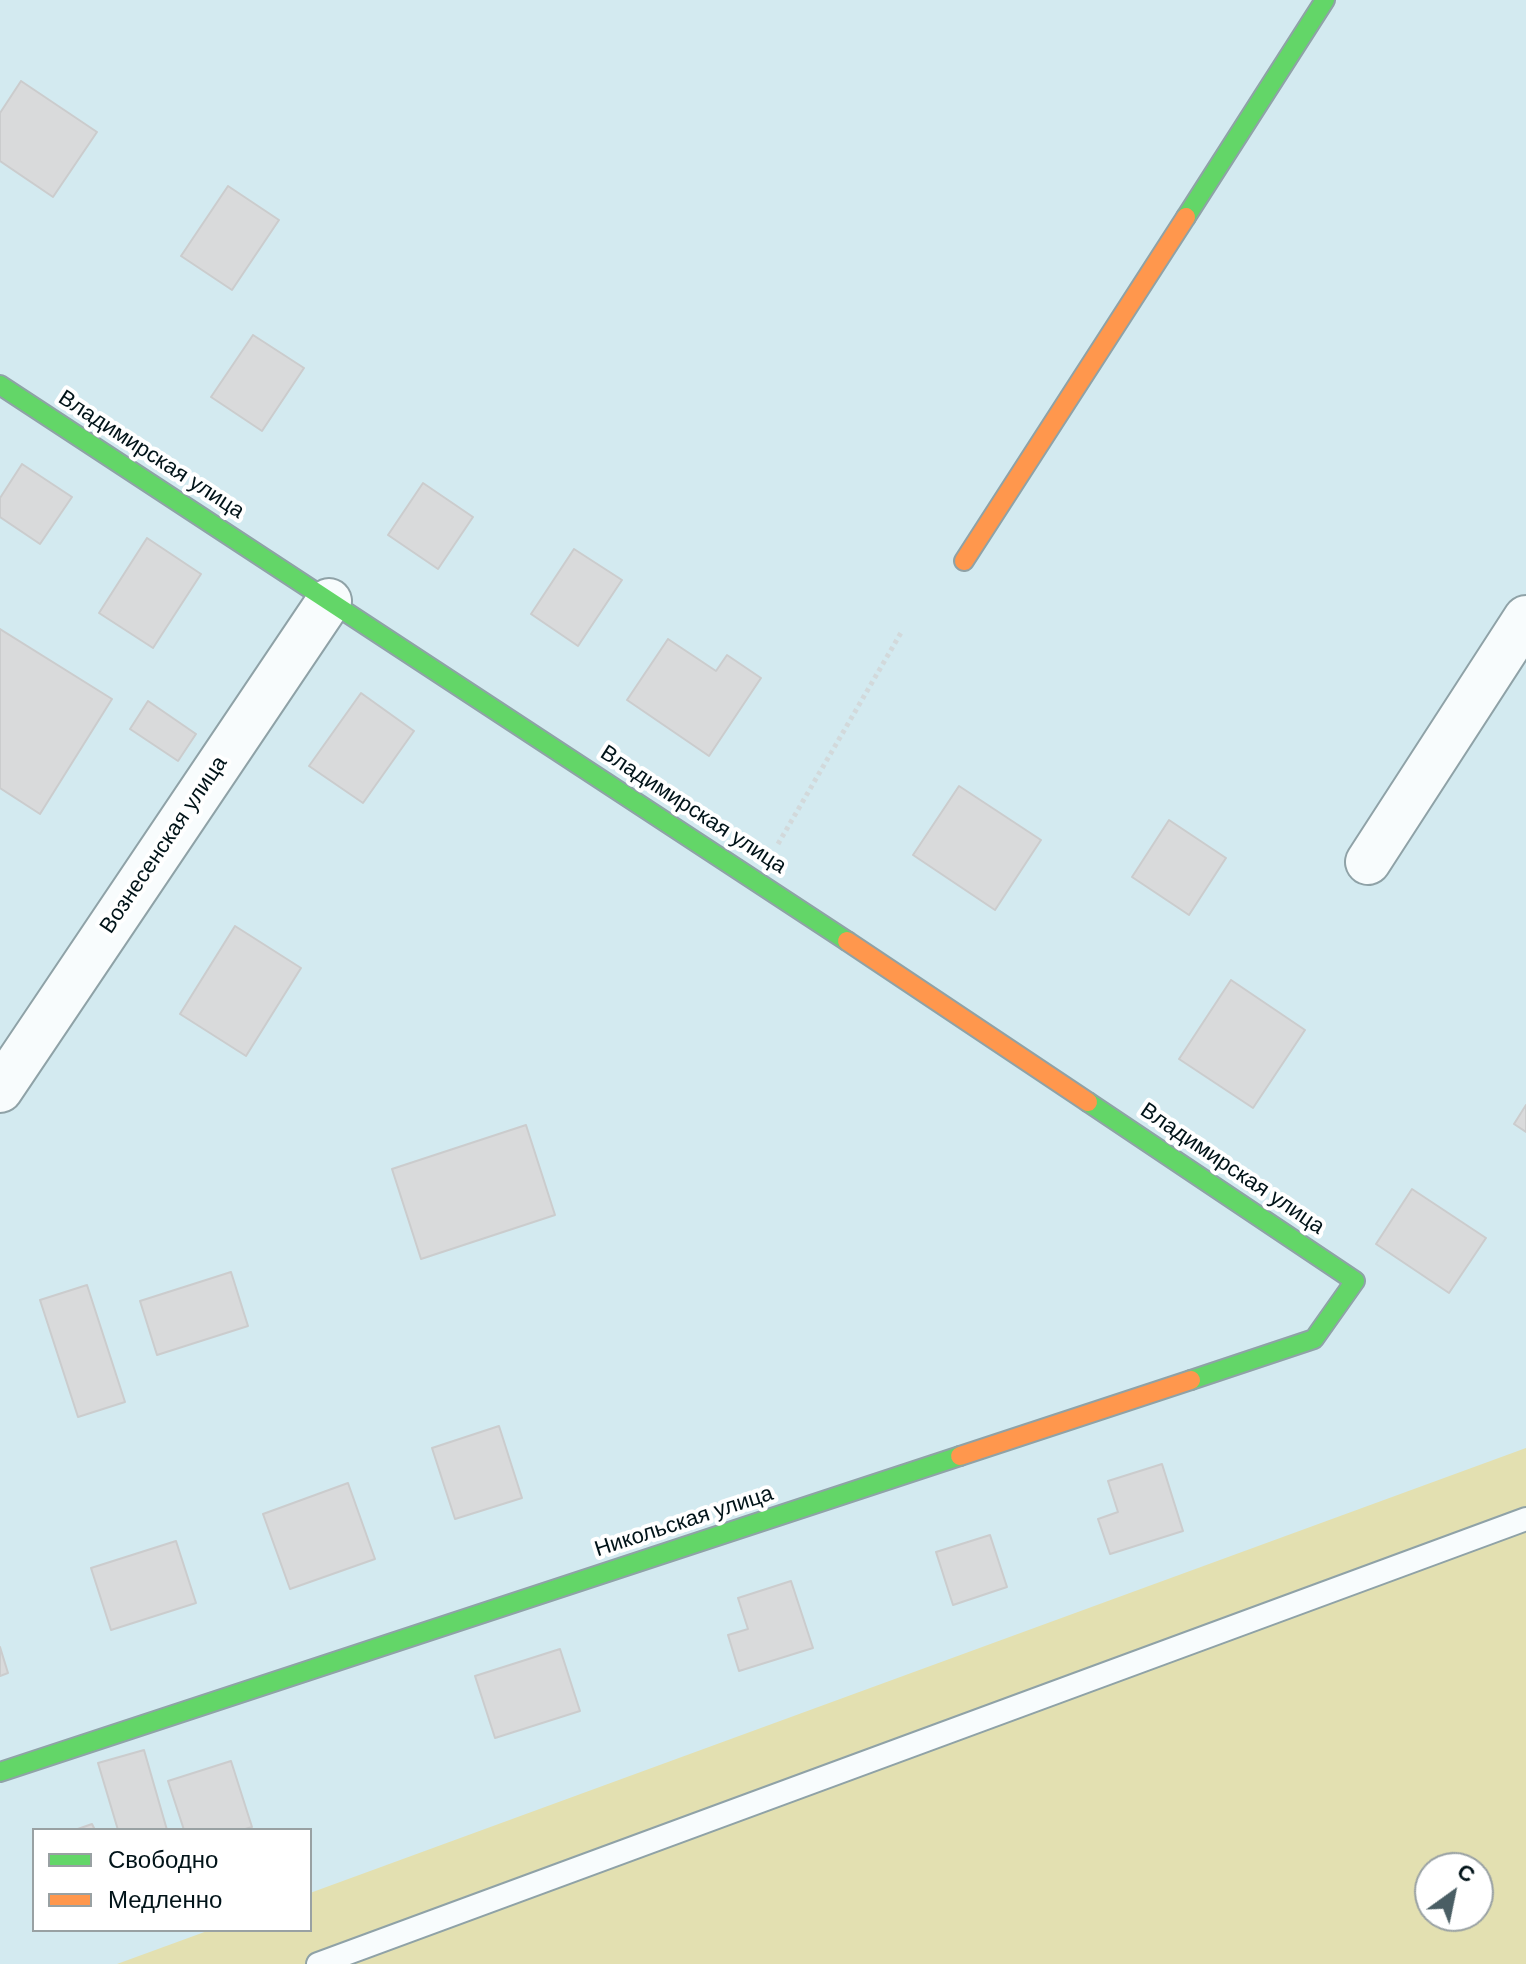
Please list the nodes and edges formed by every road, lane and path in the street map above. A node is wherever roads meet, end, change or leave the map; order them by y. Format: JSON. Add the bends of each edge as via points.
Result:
{"nodes":[{"id":1,"x":1325,"y":0,"type":"edge"},
{"id":2,"x":0,"y":385,"type":"edge"},
{"id":3,"x":964,"y":561,"type":"dead end"},
{"id":4,"x":329,"y":601,"type":"junction"},
{"id":5,"x":1526,"y":618,"type":"edge"},
{"id":6,"x":902,"y":631,"type":"dead end"},
{"id":7,"x":1368,"y":862,"type":"dead end"},
{"id":8,"x":757,"y":880,"type":"junction"},
{"id":9,"x":0,"y":1090,"type":"edge"},
{"id":10,"x":1355,"y":1281,"type":"joint"},
{"id":11,"x":1526,"y":1519,"type":"edge"},
{"id":12,"x":0,"y":1772,"type":"edge"},
{"id":13,"x":318,"y":1964,"type":"edge"}],
"edges":[{"from":1,"to":3,"type":"street"},
{"from":2,"to":4,"type":"street","name":"Владимирская улица"},
{"from":4,"to":8,"type":"street","name":"Владимирская улица"},
{"from":4,"to":9,"type":"street","name":"Вознесенская улица"},
{"from":5,"to":7,"type":"street"},
{"from":6,"to":8,"type":"path"},
{"from":8,"to":10,"type":"street","name":"Владимирская улица"},
{"from":10,"to":12,"type":"street","name":"Никольская улица","via":[[1314,1339]]},
{"from":11,"to":13,"type":"lane"}]}
